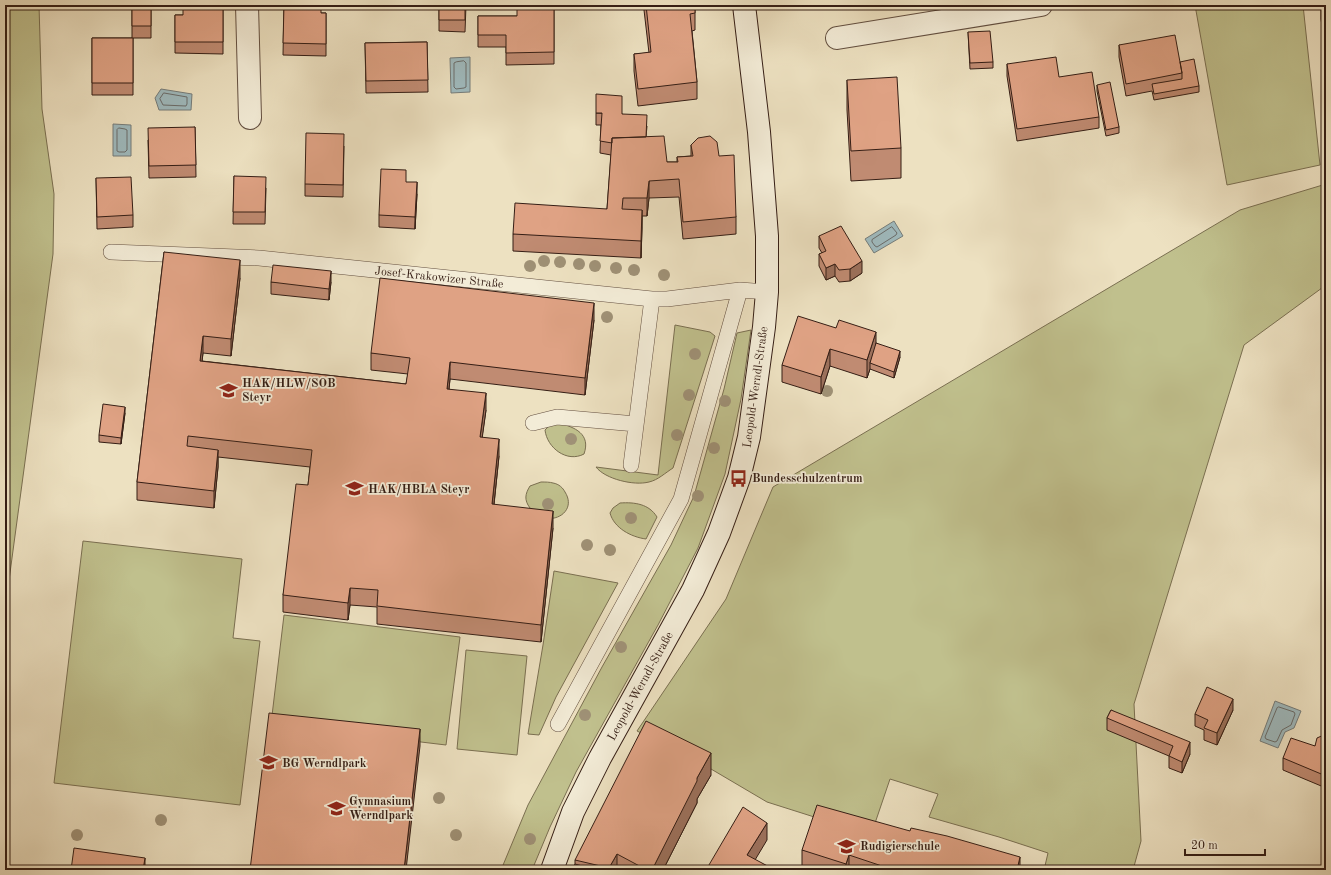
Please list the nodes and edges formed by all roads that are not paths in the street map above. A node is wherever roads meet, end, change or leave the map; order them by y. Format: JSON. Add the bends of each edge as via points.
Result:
{"nodes":[{"id":1,"x":247,"y":5,"type":"edge"},
{"id":2,"x":744,"y":5,"type":"edge"},
{"id":3,"x":1042,"y":5,"type":"edge"},
{"id":4,"x":837,"y":38,"type":"dead end"},
{"id":5,"x":250,"y":118,"type":"dead end"},
{"id":6,"x":111,"y":252,"type":"dead end"},
{"id":7,"x":740,"y":290,"type":"junction"},
{"id":8,"x":767,"y":292,"type":"junction"},
{"id":9,"x":652,"y":299,"type":"junction"},
{"id":10,"x":532,"y":423,"type":"dead end"},
{"id":11,"x":636,"y":424,"type":"junction"},
{"id":12,"x":631,"y":465,"type":"dead end"},
{"id":13,"x":558,"y":724,"type":"dead end"},
{"id":14,"x":552,"y":870,"type":"edge"}],
"edges":[{"from":1,"to":5,"type":"street"},
{"from":2,"to":8,"type":"street","name":"Leopold-Werndl-Straße","via":[[759,132],[766,227]]},
{"from":3,"to":4,"type":"street"},
{"from":6,"to":9,"type":"lane","name":"Josef-Krakowizer Straße","via":[[259,258]]},
{"from":7,"to":8,"type":"lane","name":"Josef-Krakowizer Straße"},
{"from":7,"to":9,"type":"lane","name":"Josef-Krakowizer Straße"},
{"from":7,"to":13,"type":"lane","via":[[681,499]]},
{"from":8,"to":14,"type":"street","name":"Leopold-Werndl-Straße","via":[[749,437],[739,478],[719,533],[693,590],[573,812]]},
{"from":9,"to":11,"type":"lane"},
{"from":10,"to":11,"type":"lane","via":[[556,417]]},
{"from":11,"to":12,"type":"lane"}]}
